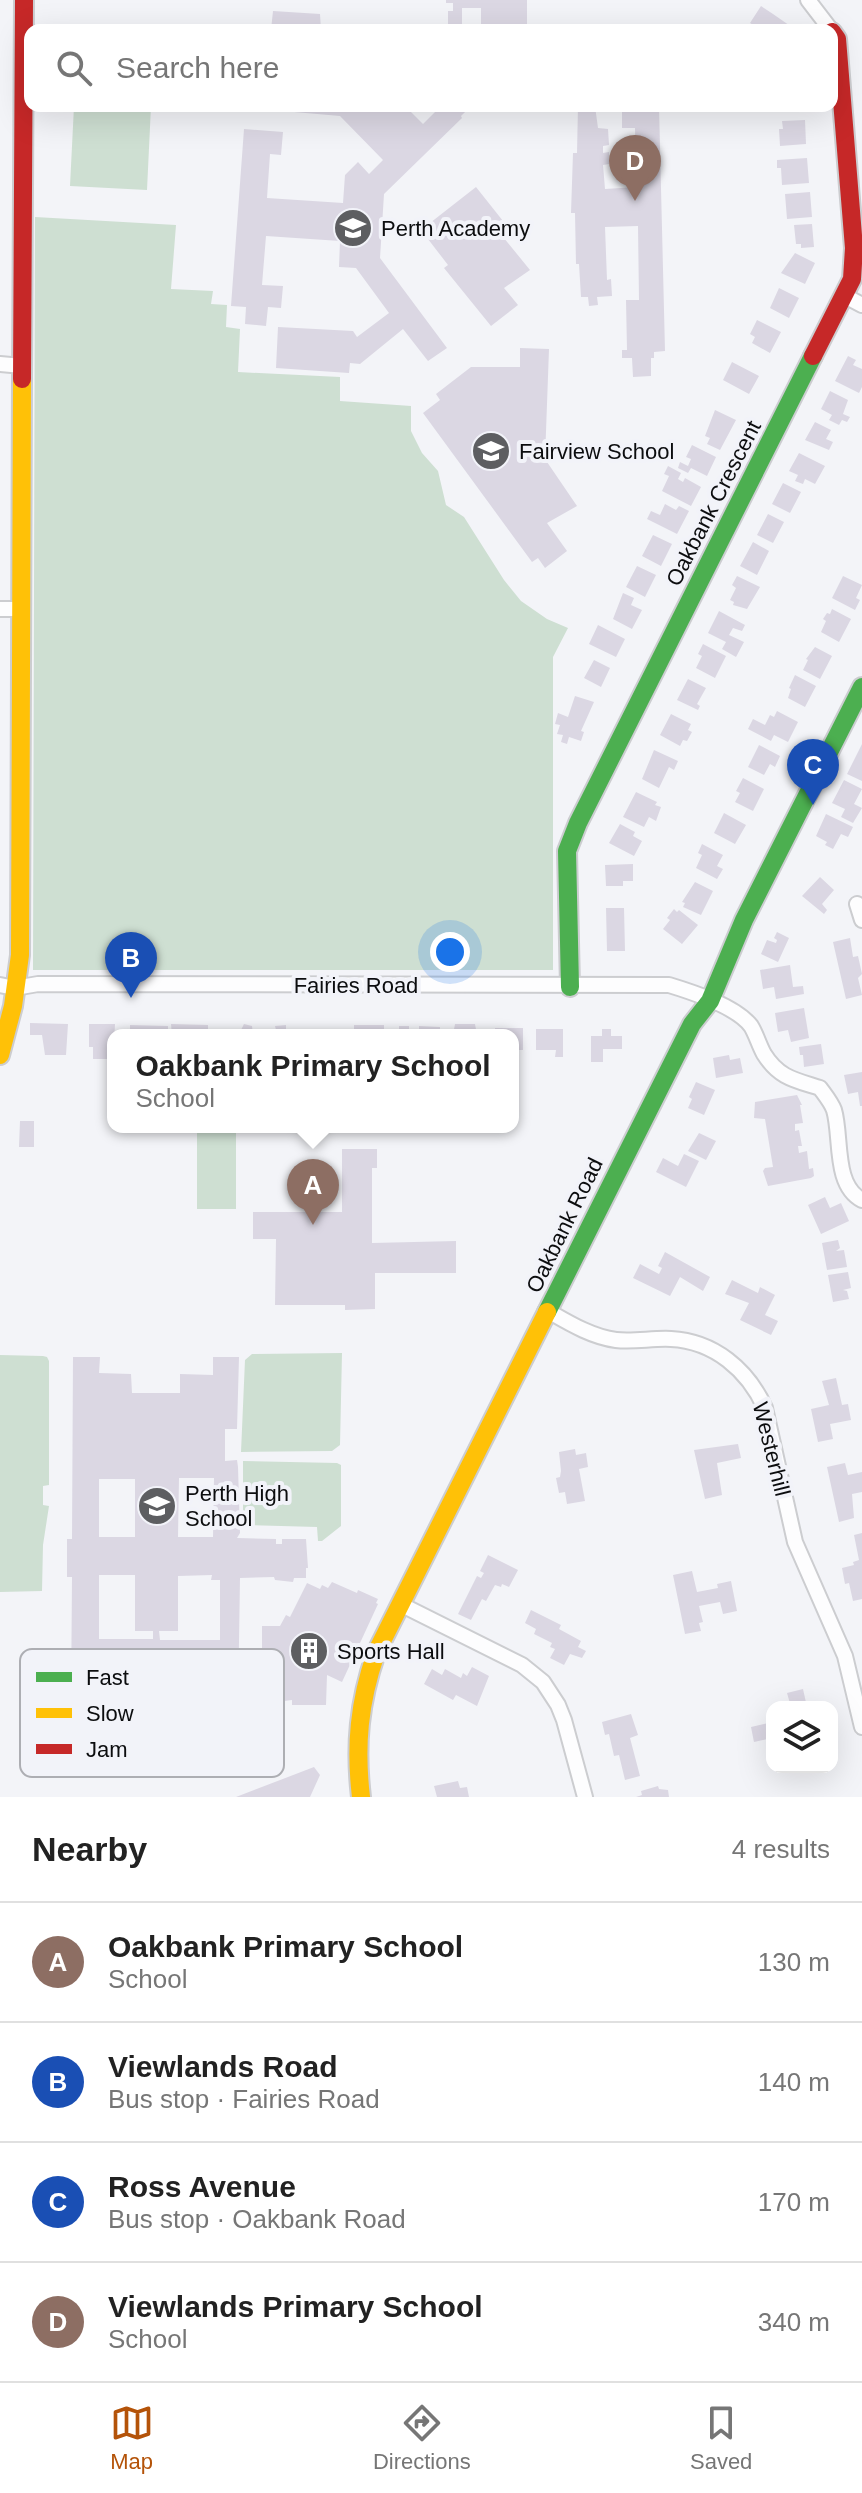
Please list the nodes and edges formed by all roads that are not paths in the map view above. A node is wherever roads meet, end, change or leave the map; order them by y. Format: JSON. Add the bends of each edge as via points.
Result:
{"nodes":[{"id":1,"x":24,"y":0,"type":"edge"},
{"id":2,"x":808,"y":0,"type":"edge"},
{"id":3,"x":826,"y":24,"type":"edge"},
{"id":4,"x":838,"y":51,"type":"edge"},
{"id":5,"x":845,"y":296,"type":"junction"},
{"id":6,"x":862,"y":305,"type":"edge"},
{"id":7,"x":0,"y":364,"type":"edge"},
{"id":8,"x":22,"y":366,"type":"junction"},
{"id":9,"x":0,"y":609,"type":"edge"},
{"id":10,"x":22,"y":609,"type":"junction"},
{"id":11,"x":862,"y":687,"type":"edge"},
{"id":12,"x":857,"y":904,"type":"dead end"},
{"id":13,"x":862,"y":920,"type":"edge"},
{"id":14,"x":8,"y":986,"type":"edge"},
{"id":15,"x":570,"y":987,"type":"junction"},
{"id":16,"x":710,"y":1001,"type":"junction"},
{"id":17,"x":0,"y":1055,"type":"edge"},
{"id":18,"x":862,"y":1200,"type":"edge"},
{"id":19,"x":548,"y":1311,"type":"junction"},
{"id":20,"x":400,"y":1604,"type":"junction"},
{"id":21,"x":862,"y":1727,"type":"edge"},
{"id":22,"x":361,"y":1797,"type":"edge"},
{"id":23,"x":585,"y":1797,"type":"edge"}],
"edges":[{"from":1,"to":8,"type":"street"},
{"from":2,"to":3,"type":"street","name":"Oakbank Crescent"},
{"from":4,"to":5,"type":"street","name":"Oakbank Crescent","via":[[854,248]]},
{"from":5,"to":6,"type":"street"},
{"from":5,"to":15,"type":"street","name":"Oakbank Crescent","via":[[578,823],[567,851]]},
{"from":7,"to":8,"type":"street"},
{"from":8,"to":10,"type":"street"},
{"from":9,"to":10,"type":"street"},
{"from":10,"to":14,"type":"street","via":[[20,955]]},
{"from":11,"to":16,"type":"street","name":"Oakbank Road","via":[[744,920]]},
{"from":12,"to":13,"type":"street"},
{"from":14,"to":15,"type":"street","name":"Fairies Road"},
{"from":14,"to":17,"type":"street","via":[[13,1006]]},
{"from":15,"to":16,"type":"street","name":"Fairies Road","via":[[669,985]]},
{"from":16,"to":18,"type":"street","name":"Fairies Road","via":[[734,1010],[750,1025],[783,1076],[820,1088],[834,1109],[845,1178]]},
{"from":16,"to":19,"type":"street","name":"Oakbank Road","via":[[692,1024]]},
{"from":19,"to":20,"type":"street","name":"Oakbank Road"},
{"from":19,"to":21,"type":"street","name":"Westerhill","via":[[617,1340],[690,1341],[744,1372],[765,1408],[795,1542],[845,1656]]},
{"from":20,"to":22,"type":"street","name":"Oakbank Road","via":[[362,1693],[355,1739]]},
{"from":20,"to":23,"type":"street","via":[[522,1665],[543,1682],[561,1712]]}]}
